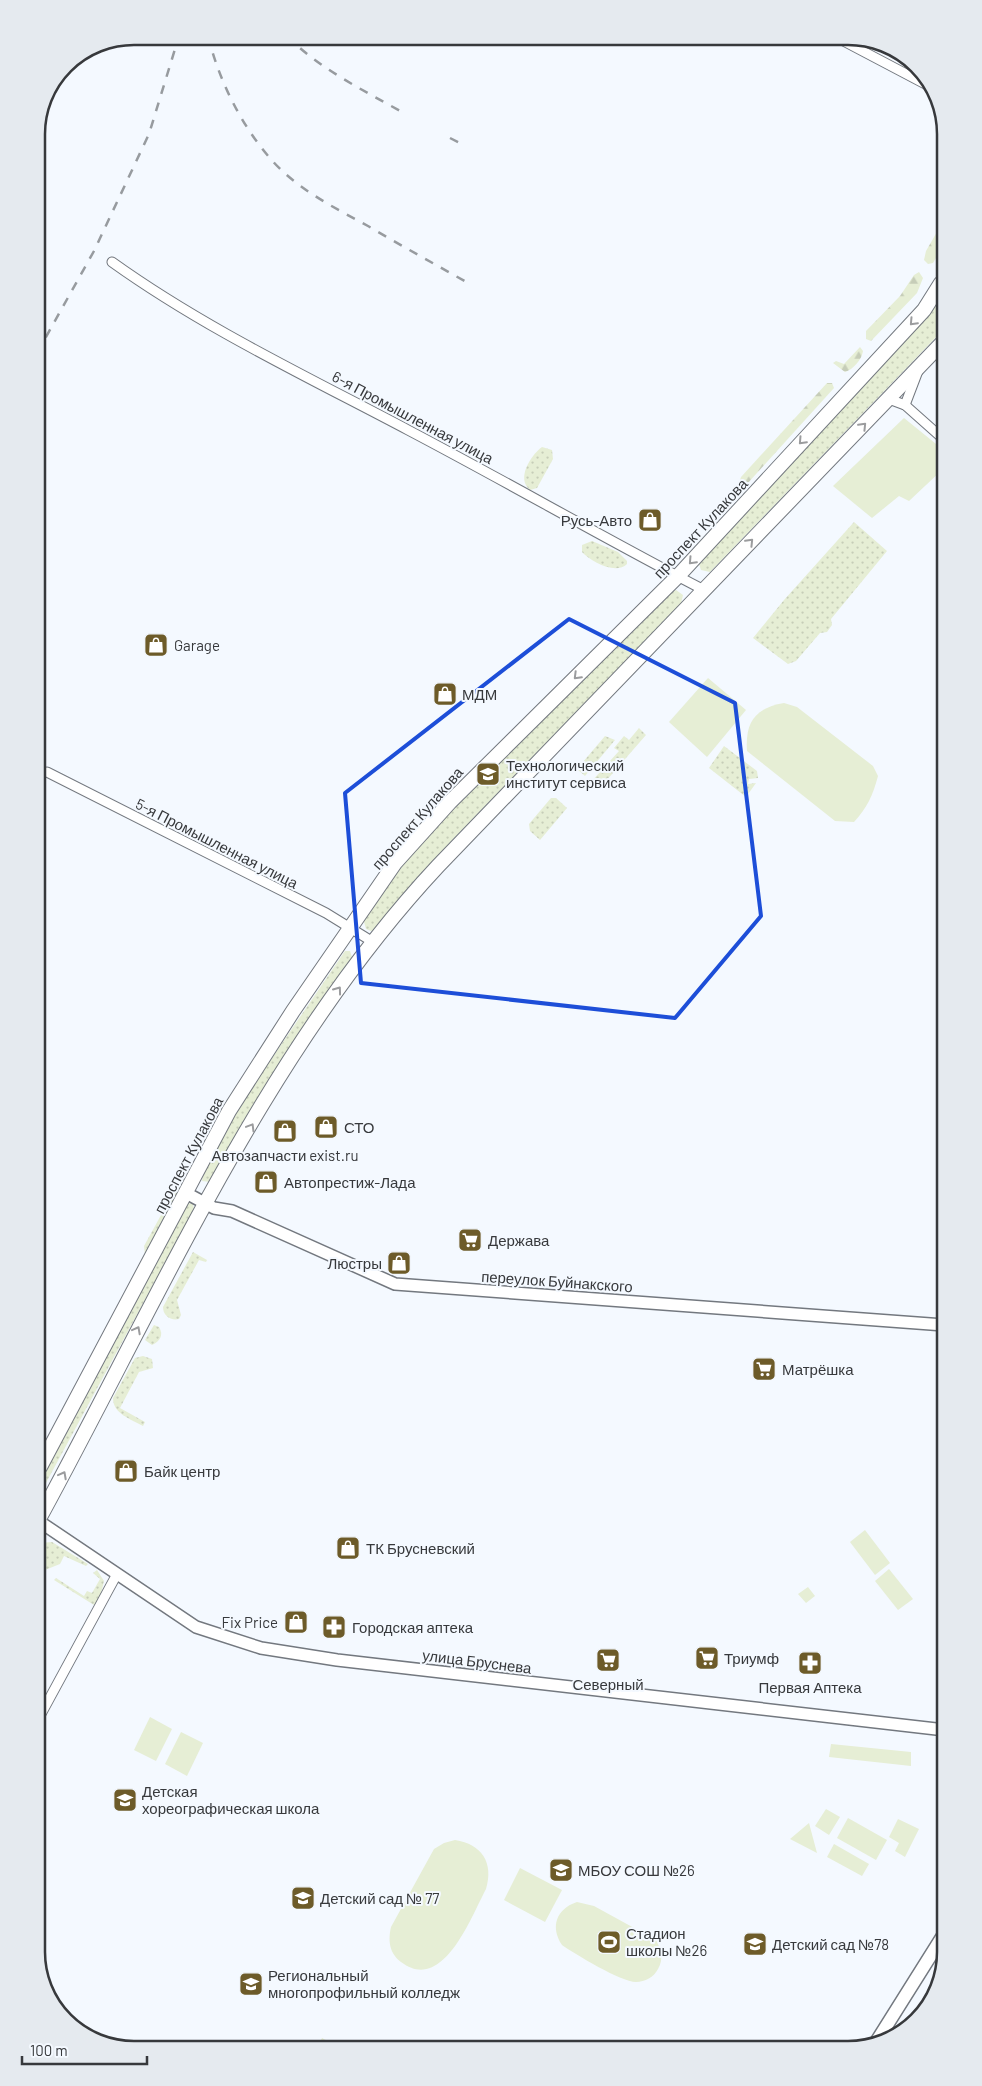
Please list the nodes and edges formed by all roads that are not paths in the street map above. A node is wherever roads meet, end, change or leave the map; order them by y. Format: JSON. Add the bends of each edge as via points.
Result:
{"nodes":[{"id":1,"x":851,"y":45,"type":"edge"},
{"id":2,"x":919,"y":81,"type":"edge"},
{"id":3,"x":112,"y":262,"type":"dead end"},
{"id":4,"x":937,"y":289,"type":"edge"},
{"id":5,"x":937,"y":348,"type":"edge"},
{"id":6,"x":920,"y":366,"type":"junction"},
{"id":7,"x":889,"y":399,"type":"junction"},
{"id":8,"x":905,"y":405,"type":"junction"},
{"id":9,"x":937,"y":433,"type":"edge"},
{"id":10,"x":678,"y":576,"type":"junction"},
{"id":11,"x":704,"y":590,"type":"junction"},
{"id":12,"x":47,"y":772,"type":"dead end"},
{"id":13,"x":351,"y":927,"type":"junction"},
{"id":14,"x":373,"y":942,"type":"junction"},
{"id":15,"x":186,"y":1193,"type":"junction"},
{"id":16,"x":206,"y":1204,"type":"junction"},
{"id":17,"x":937,"y":1324,"type":"edge"},
{"id":18,"x":45,"y":1458,"type":"edge"},
{"id":19,"x":45,"y":1509,"type":"edge"},
{"id":20,"x":45,"y":1525,"type":"edge"},
{"id":21,"x":117,"y":1574,"type":"junction"},
{"id":22,"x":45,"y":1707,"type":"edge"},
{"id":23,"x":937,"y":1729,"type":"edge"},
{"id":24,"x":937,"y":1945,"type":"edge"},
{"id":25,"x":881,"y":2034,"type":"edge"}],
"edges":[{"from":1,"to":2,"type":"street"},
{"from":3,"to":10,"type":"street","name":"6-я Промышленная улица","via":[[159,295],[266,355]]},
{"from":4,"to":10,"type":"main road","name":"проспект Кулакова","one_way":true,"via":[[924,310]]},
{"from":5,"to":6,"type":"main road"},
{"from":6,"to":7,"type":"main road"},
{"from":6,"to":8,"type":"street"},
{"from":7,"to":8,"type":"street"},
{"from":11,"to":7,"type":"main road","one_way":true},
{"from":8,"to":9,"type":"street"},
{"from":10,"to":11,"type":"street","name":"6-я Промышленная улица"},
{"from":10,"to":13,"type":"main road","name":"проспект Кулакова","one_way":true,"via":[[445,807],[395,863]]},
{"from":11,"to":14,"type":"main road","via":[[431,874]]},
{"from":12,"to":13,"type":"street","name":"5-я Промышленная улица"},
{"from":13,"to":14,"type":"street","name":"5-я Промышленная улица"},
{"from":13,"to":15,"type":"main road","name":"проспект Кулакова","via":[[248,1080]]},
{"from":16,"to":14,"type":"main road","one_way":true,"via":[[296,1052]]},
{"from":15,"to":16,"type":"street","name":"переулок Буйнакского"},
{"from":15,"to":18,"type":"main road","name":"проспект Кулакова"},
{"from":16,"to":17,"type":"street","name":"переулок Буйнакского","via":[[232,1211],[395,1284]]},
{"from":19,"to":16,"type":"main road","one_way":true},
{"from":20,"to":21,"type":"street","name":"улица Бруснева"},
{"from":21,"to":22,"type":"street"},
{"from":21,"to":23,"type":"street","name":"улица Бруснева","via":[[196,1627],[264,1648],[337,1660]]},
{"from":24,"to":25,"type":"main road"}]}
